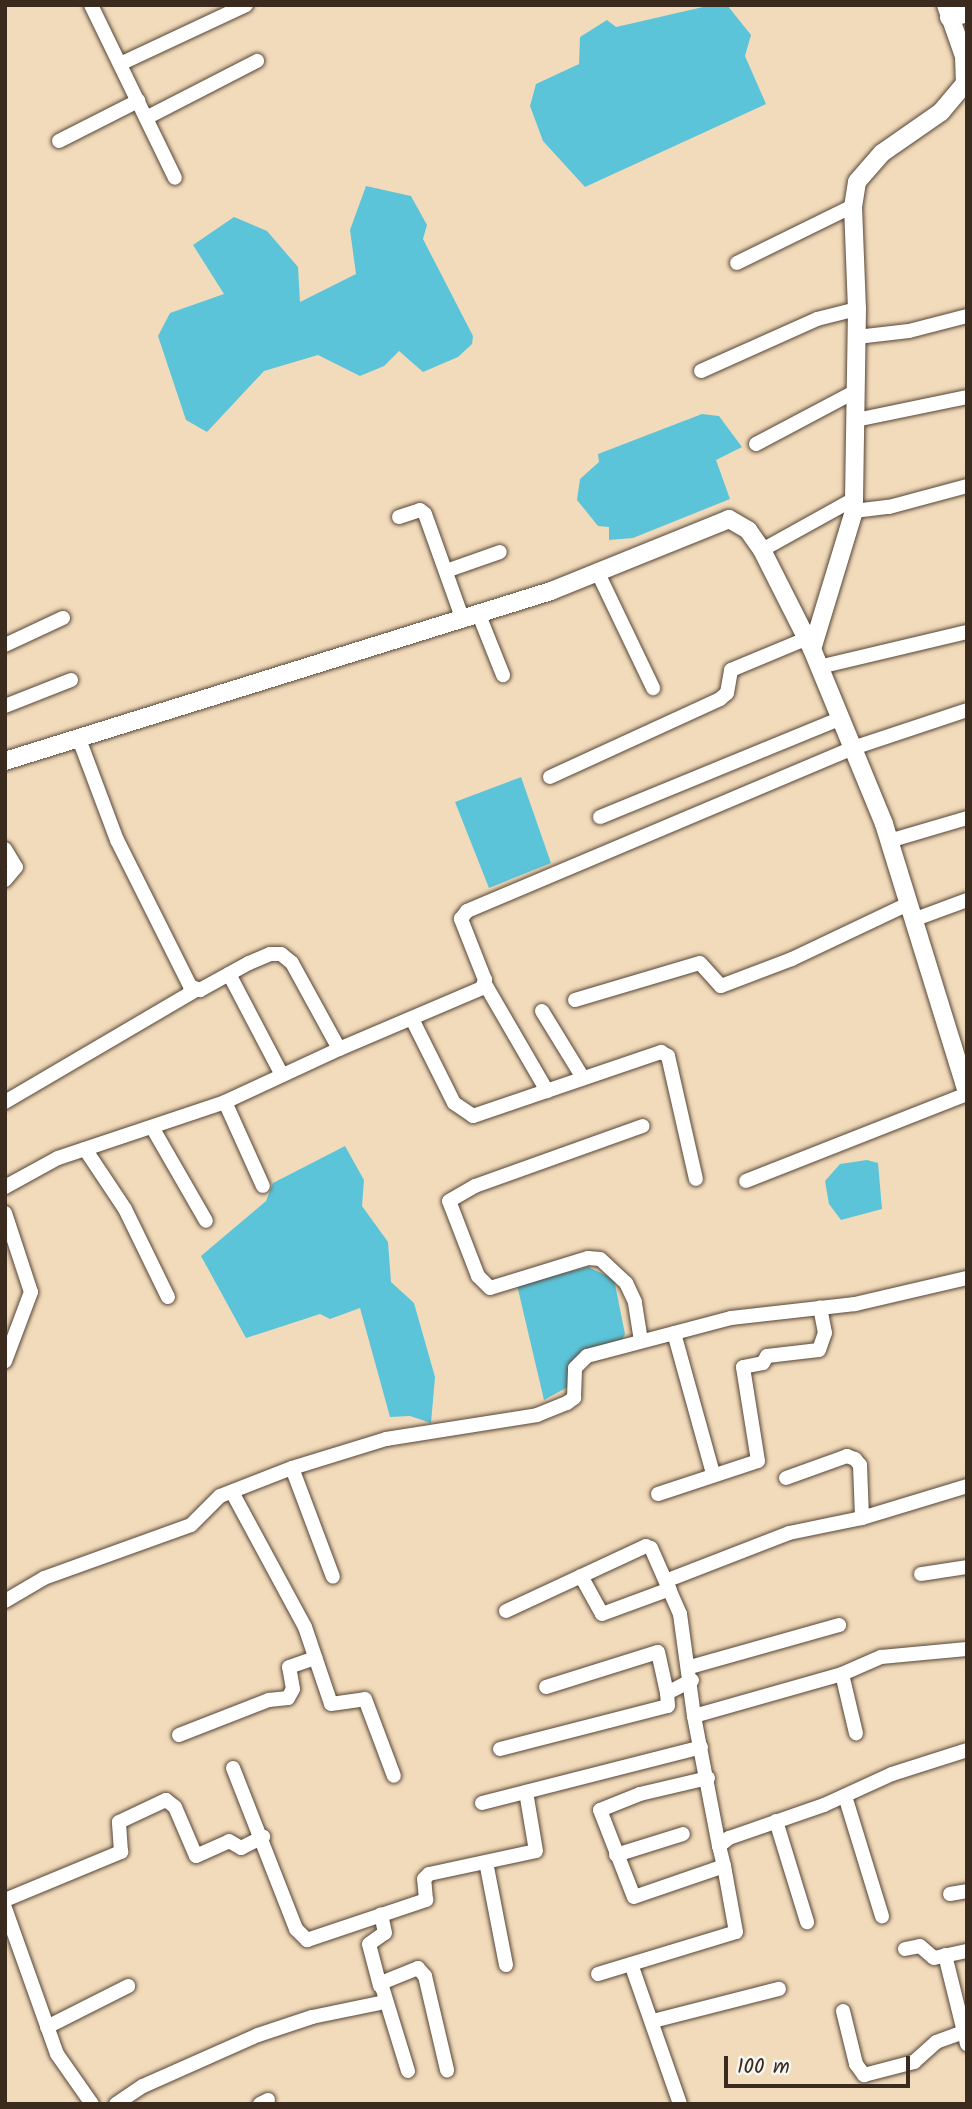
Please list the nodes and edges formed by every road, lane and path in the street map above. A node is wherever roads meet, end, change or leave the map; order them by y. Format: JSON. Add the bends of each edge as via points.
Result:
{"nodes":[{"id":1,"x":91,"y":5,"type":"edge"},
{"id":2,"x":246,"y":5,"type":"edge"},
{"id":3,"x":954,"y":11,"type":"edge"},
{"id":4,"x":257,"y":61,"type":"dead end"},
{"id":5,"x":120,"y":64,"type":"junction"},
{"id":6,"x":966,"y":82,"type":"edge"},
{"id":7,"x":138,"y":102,"type":"junction"},
{"id":8,"x":146,"y":118,"type":"junction"},
{"id":9,"x":59,"y":141,"type":"dead end"},
{"id":10,"x":175,"y":178,"type":"dead end"},
{"id":11,"x":853,"y":206,"type":"junction"},
{"id":12,"x":737,"y":262,"type":"dead end"},
{"id":13,"x":857,"y":309,"type":"junction"},
{"id":14,"x":967,"y":316,"type":"edge"},
{"id":15,"x":857,"y":337,"type":"junction"},
{"id":16,"x":701,"y":371,"type":"dead end"},
{"id":17,"x":856,"y":391,"type":"junction"},
{"id":18,"x":967,"y":397,"type":"edge"},
{"id":19,"x":856,"y":420,"type":"junction"},
{"id":20,"x":756,"y":444,"type":"dead end"},
{"id":21,"x":967,"y":486,"type":"edge"},
{"id":22,"x":854,"y":505,"type":"junction"},
{"id":23,"x":399,"y":517,"type":"dead end"},
{"id":24,"x":762,"y":550,"type":"junction"},
{"id":25,"x":500,"y":552,"type":"dead end"},
{"id":26,"x":446,"y":571,"type":"junction"},
{"id":27,"x":597,"y":571,"type":"junction"},
{"id":28,"x":471,"y":617,"type":"junction"},
{"id":29,"x":63,"y":618,"type":"dead end"},
{"id":30,"x":967,"y":632,"type":"edge"},
{"id":31,"x":810,"y":644,"type":"junction"},
{"id":32,"x":5,"y":645,"type":"edge"},
{"id":33,"x":819,"y":667,"type":"junction"},
{"id":34,"x":503,"y":675,"type":"dead end"},
{"id":35,"x":71,"y":680,"type":"dead end"},
{"id":36,"x":653,"y":688,"type":"dead end"},
{"id":37,"x":5,"y":706,"type":"edge"},
{"id":38,"x":967,"y":709,"type":"edge"},
{"id":39,"x":839,"y":719,"type":"junction"},
{"id":40,"x":79,"y":739,"type":"junction"},
{"id":41,"x":853,"y":748,"type":"junction"},
{"id":42,"x":5,"y":761,"type":"edge"},
{"id":43,"x":550,"y":777,"type":"dead end"},
{"id":44,"x":600,"y":817,"type":"dead end"},
{"id":45,"x":967,"y":818,"type":"edge"},
{"id":46,"x":889,"y":841,"type":"junction"},
{"id":47,"x":5,"y":849,"type":"edge"},
{"id":48,"x":5,"y":880,"type":"edge"},
{"id":49,"x":967,"y":900,"type":"edge"},
{"id":50,"x":910,"y":912,"type":"junction"},
{"id":51,"x":229,"y":974,"type":"junction"},
{"id":52,"x":485,"y":985,"type":"junction"},
{"id":53,"x":194,"y":991,"type":"junction"},
{"id":54,"x":575,"y":1000,"type":"dead end"},
{"id":55,"x":542,"y":1010,"type":"dead end"},
{"id":56,"x":412,"y":1019,"type":"junction"},
{"id":57,"x":339,"y":1049,"type":"junction"},
{"id":58,"x":282,"y":1075,"type":"junction"},
{"id":59,"x":583,"y":1078,"type":"junction"},
{"id":60,"x":547,"y":1091,"type":"junction"},
{"id":61,"x":967,"y":1093,"type":"edge"},
{"id":62,"x":5,"y":1102,"type":"edge"},
{"id":63,"x":225,"y":1102,"type":"junction"},
{"id":64,"x":643,"y":1126,"type":"dead end"},
{"id":65,"x":152,"y":1127,"type":"junction"},
{"id":66,"x":85,"y":1149,"type":"junction"},
{"id":67,"x":696,"y":1179,"type":"dead end"},
{"id":68,"x":746,"y":1181,"type":"dead end"},
{"id":69,"x":263,"y":1186,"type":"dead end"},
{"id":70,"x":5,"y":1187,"type":"edge"},
{"id":71,"x":5,"y":1213,"type":"edge"},
{"id":72,"x":206,"y":1221,"type":"dead end"},
{"id":73,"x":967,"y":1278,"type":"edge"},
{"id":74,"x":168,"y":1297,"type":"dead end"},
{"id":75,"x":820,"y":1307,"type":"junction"},
{"id":76,"x":674,"y":1333,"type":"junction"},
{"id":77,"x":641,"y":1342,"type":"junction"},
{"id":78,"x":5,"y":1362,"type":"edge"},
{"id":79,"x":292,"y":1468,"type":"junction"},
{"id":80,"x":713,"y":1474,"type":"junction"},
{"id":81,"x":786,"y":1478,"type":"dead end"},
{"id":82,"x":967,"y":1486,"type":"edge"},
{"id":83,"x":232,"y":1492,"type":"junction"},
{"id":84,"x":658,"y":1494,"type":"dead end"},
{"id":85,"x":862,"y":1518,"type":"junction"},
{"id":86,"x":967,"y":1567,"type":"edge"},
{"id":87,"x":921,"y":1574,"type":"dead end"},
{"id":88,"x":581,"y":1576,"type":"junction"},
{"id":89,"x":333,"y":1577,"type":"dead end"},
{"id":90,"x":669,"y":1584,"type":"junction"},
{"id":91,"x":5,"y":1601,"type":"edge"},
{"id":92,"x":506,"y":1611,"type":"dead end"},
{"id":93,"x":839,"y":1625,"type":"dead end"},
{"id":94,"x":967,"y":1649,"type":"edge"},
{"id":95,"x":315,"y":1658,"type":"junction"},
{"id":96,"x":691,"y":1673,"type":"junction"},
{"id":97,"x":842,"y":1674,"type":"junction"},
{"id":98,"x":546,"y":1687,"type":"dead end"},
{"id":99,"x":667,"y":1693,"type":"junction"},
{"id":100,"x":694,"y":1716,"type":"junction"},
{"id":101,"x":856,"y":1733,"type":"dead end"},
{"id":102,"x":179,"y":1735,"type":"dead end"},
{"id":103,"x":701,"y":1747,"type":"junction"},
{"id":104,"x":500,"y":1749,"type":"dead end"},
{"id":105,"x":967,"y":1750,"type":"edge"},
{"id":106,"x":233,"y":1768,"type":"dead end"},
{"id":107,"x":394,"y":1776,"type":"dead end"},
{"id":108,"x":708,"y":1778,"type":"junction"},
{"id":109,"x":526,"y":1792,"type":"junction"},
{"id":110,"x":845,"y":1796,"type":"junction"},
{"id":111,"x":482,"y":1803,"type":"dead end"},
{"id":112,"x":776,"y":1821,"type":"junction"},
{"id":113,"x":683,"y":1834,"type":"dead end"},
{"id":114,"x":263,"y":1837,"type":"junction"},
{"id":115,"x":719,"y":1846,"type":"junction"},
{"id":116,"x":616,"y":1855,"type":"junction"},
{"id":117,"x":486,"y":1862,"type":"junction"},
{"id":118,"x":724,"y":1866,"type":"junction"},
{"id":119,"x":967,"y":1891,"type":"edge"},
{"id":120,"x":950,"y":1894,"type":"dead end"},
{"id":121,"x":5,"y":1900,"type":"edge"},
{"id":122,"x":5,"y":1908,"type":"edge"},
{"id":123,"x":381,"y":1914,"type":"junction"},
{"id":124,"x":882,"y":1916,"type":"dead end"},
{"id":125,"x":807,"y":1922,"type":"dead end"},
{"id":126,"x":905,"y":1949,"type":"dead end"},
{"id":127,"x":967,"y":1951,"type":"edge"},
{"id":128,"x":944,"y":1955,"type":"junction"},
{"id":129,"x":631,"y":1964,"type":"junction"},
{"id":130,"x":506,"y":1965,"type":"dead end"},
{"id":131,"x":598,"y":1974,"type":"dead end"},
{"id":132,"x":128,"y":1986,"type":"dead end"},
{"id":133,"x":380,"y":1986,"type":"junction"},
{"id":134,"x":779,"y":1989,"type":"dead end"},
{"id":135,"x":385,"y":2002,"type":"junction"},
{"id":136,"x":843,"y":2011,"type":"dead end"},
{"id":137,"x":653,"y":2021,"type":"junction"},
{"id":138,"x":47,"y":2027,"type":"junction"},
{"id":139,"x":965,"y":2038,"type":"edge"},
{"id":140,"x":447,"y":2070,"type":"dead end"},
{"id":141,"x":408,"y":2071,"type":"dead end"},
{"id":142,"x":92,"y":2104,"type":"edge"},
{"id":143,"x":116,"y":2104,"type":"edge"},
{"id":144,"x":680,"y":2104,"type":"edge"}],
"edges":[{"from":1,"to":5,"type":"street"},
{"from":2,"to":5,"type":"street"},
{"from":3,"to":6,"type":"street"},
{"from":4,"to":8,"type":"street"},
{"from":5,"to":7,"type":"street"},
{"from":6,"to":11,"type":"street","via":[[941,112],[865,169]]},
{"from":7,"to":8,"type":"street"},
{"from":7,"to":9,"type":"street"},
{"from":8,"to":10,"type":"street"},
{"from":11,"to":12,"type":"street"},
{"from":11,"to":13,"type":"street"},
{"from":13,"to":15,"type":"street"},
{"from":13,"to":16,"type":"street","via":[[817,319]]},
{"from":14,"to":15,"type":"street","via":[[909,331]]},
{"from":15,"to":17,"type":"street"},
{"from":17,"to":19,"type":"street"},
{"from":17,"to":20,"type":"street"},
{"from":18,"to":19,"type":"street"},
{"from":19,"to":22,"type":"street"},
{"from":21,"to":22,"type":"street","via":[[889,507]]},
{"from":22,"to":24,"type":"street"},
{"from":22,"to":31,"type":"street"},
{"from":23,"to":26,"type":"street","via":[[420,510],[425,514]]},
{"from":24,"to":27,"type":"street","via":[[748,530],[729,519]]},
{"from":24,"to":31,"type":"street"},
{"from":25,"to":26,"type":"street"},
{"from":26,"to":28,"type":"street"},
{"from":27,"to":28,"type":"street"},
{"from":27,"to":36,"type":"street"},
{"from":28,"to":34,"type":"street"},
{"from":28,"to":40,"type":"street"},
{"from":29,"to":32,"type":"street"},
{"from":30,"to":33,"type":"street"},
{"from":31,"to":33,"type":"street"},
{"from":31,"to":43,"type":"street","via":[[731,670],[727,693],[720,699]]},
{"from":33,"to":39,"type":"street"},
{"from":35,"to":37,"type":"street"},
{"from":38,"to":41,"type":"street"},
{"from":39,"to":41,"type":"street"},
{"from":39,"to":44,"type":"street"},
{"from":40,"to":42,"type":"street"},
{"from":40,"to":53,"type":"street","via":[[117,840]]},
{"from":41,"to":46,"type":"street"},
{"from":41,"to":52,"type":"street","via":[[467,911],[461,919]]},
{"from":45,"to":46,"type":"street"},
{"from":46,"to":50,"type":"street"},
{"from":47,"to":48,"type":"street","via":[[16,867]]},
{"from":49,"to":50,"type":"street"},
{"from":50,"to":54,"type":"street","via":[[721,986],[700,963]]},
{"from":50,"to":61,"type":"street"},
{"from":51,"to":53,"type":"street"},
{"from":51,"to":57,"type":"street","via":[[270,954],[281,954],[292,963]]},
{"from":51,"to":58,"type":"street"},
{"from":52,"to":56,"type":"street"},
{"from":52,"to":60,"type":"street"},
{"from":53,"to":62,"type":"street"},
{"from":55,"to":59,"type":"street"},
{"from":56,"to":57,"type":"street"},
{"from":56,"to":60,"type":"street","via":[[463,1114],[484,1114]]},
{"from":57,"to":58,"type":"street"},
{"from":58,"to":63,"type":"street"},
{"from":59,"to":60,"type":"street"},
{"from":59,"to":67,"type":"street","via":[[656,1052],[668,1056]]},
{"from":61,"to":68,"type":"street"},
{"from":63,"to":65,"type":"street"},
{"from":63,"to":69,"type":"street"},
{"from":64,"to":77,"type":"street","via":[[498,1178],[449,1201],[478,1276],[489,1288],[588,1258],[600,1259],[626,1283],[635,1302]]},
{"from":65,"to":66,"type":"street"},
{"from":65,"to":72,"type":"street"},
{"from":66,"to":70,"type":"street"},
{"from":66,"to":74,"type":"street","via":[[125,1209]]},
{"from":71,"to":78,"type":"street","via":[[32,1292]]},
{"from":73,"to":75,"type":"street"},
{"from":75,"to":76,"type":"street","via":[[750,1314]]},
{"from":75,"to":80,"type":"street","via":[[825,1334],[820,1350],[766,1356],[763,1363],[743,1367],[758,1461]]},
{"from":76,"to":77,"type":"street"},
{"from":76,"to":80,"type":"street"},
{"from":77,"to":79,"type":"street","via":[[587,1356],[575,1368],[574,1398],[537,1415],[386,1439]]},
{"from":79,"to":83,"type":"street"},
{"from":79,"to":89,"type":"street"},
{"from":80,"to":84,"type":"street"},
{"from":81,"to":85,"type":"street","via":[[847,1456],[855,1459],[860,1465]]},
{"from":82,"to":85,"type":"street"},
{"from":83,"to":91,"type":"street","via":[[220,1496],[191,1525],[44,1578]]},
{"from":83,"to":95,"type":"street","via":[[269,1553]]},
{"from":85,"to":90,"type":"street","via":[[789,1533]]},
{"from":86,"to":87,"type":"street"},
{"from":88,"to":90,"type":"street","via":[[602,1614]]},
{"from":88,"to":90,"type":"street","via":[[646,1546],[652,1548]]},
{"from":88,"to":92,"type":"street"},
{"from":90,"to":96,"type":"street"},
{"from":93,"to":96,"type":"street"},
{"from":94,"to":97,"type":"street","via":[[881,1657]]},
{"from":95,"to":102,"type":"street","via":[[289,1667],[293,1689],[288,1698],[269,1700]]},
{"from":95,"to":107,"type":"street","via":[[331,1704],[365,1699]]},
{"from":96,"to":99,"type":"street"},
{"from":96,"to":100,"type":"street"},
{"from":97,"to":100,"type":"street"},
{"from":97,"to":101,"type":"street"},
{"from":98,"to":99,"type":"street","via":[[659,1652]]},
{"from":99,"to":104,"type":"street","via":[[668,1706]]},
{"from":100,"to":103,"type":"street"},
{"from":103,"to":108,"type":"street"},
{"from":103,"to":109,"type":"street"},
{"from":105,"to":110,"type":"street","via":[[892,1774]]},
{"from":106,"to":114,"type":"street"},
{"from":108,"to":115,"type":"street"},
{"from":108,"to":116,"type":"street","via":[[603,1805],[600,1810]]},
{"from":109,"to":111,"type":"street"},
{"from":109,"to":117,"type":"street","via":[[536,1851]]},
{"from":110,"to":112,"type":"street"},
{"from":110,"to":124,"type":"street"},
{"from":112,"to":115,"type":"street"},
{"from":112,"to":125,"type":"street"},
{"from":113,"to":116,"type":"street"},
{"from":114,"to":121,"type":"street","via":[[241,1848],[227,1842],[196,1856],[176,1807],[166,1800],[122,1818],[121,1852]]},
{"from":114,"to":123,"type":"street","via":[[301,1937],[307,1940]]},
{"from":115,"to":118,"type":"street"},
{"from":116,"to":118,"type":"street","via":[[634,1897]]},
{"from":117,"to":123,"type":"street","via":[[429,1874],[424,1878],[426,1900]]},
{"from":117,"to":130,"type":"street"},
{"from":118,"to":129,"type":"street","via":[[736,1932]]},
{"from":119,"to":120,"type":"street"},
{"from":122,"to":138,"type":"street"},
{"from":123,"to":133,"type":"street","via":[[385,1933],[369,1944]]},
{"from":126,"to":128,"type":"street","via":[[919,1946],[928,1957]]},
{"from":127,"to":128,"type":"street"},
{"from":128,"to":139,"type":"street"},
{"from":129,"to":131,"type":"street"},
{"from":129,"to":137,"type":"street"},
{"from":132,"to":138,"type":"street"},
{"from":133,"to":135,"type":"street"},
{"from":133,"to":140,"type":"street","via":[[386,1978],[421,1969]]},
{"from":134,"to":137,"type":"street"},
{"from":135,"to":141,"type":"street"},
{"from":135,"to":143,"type":"street","via":[[313,2017],[258,2035],[144,2086]]},
{"from":136,"to":139,"type":"street","via":[[856,2064],[864,2075],[915,2062],[936,2042]]},
{"from":137,"to":144,"type":"street"},
{"from":138,"to":142,"type":"street","via":[[57,2053]]}]}
